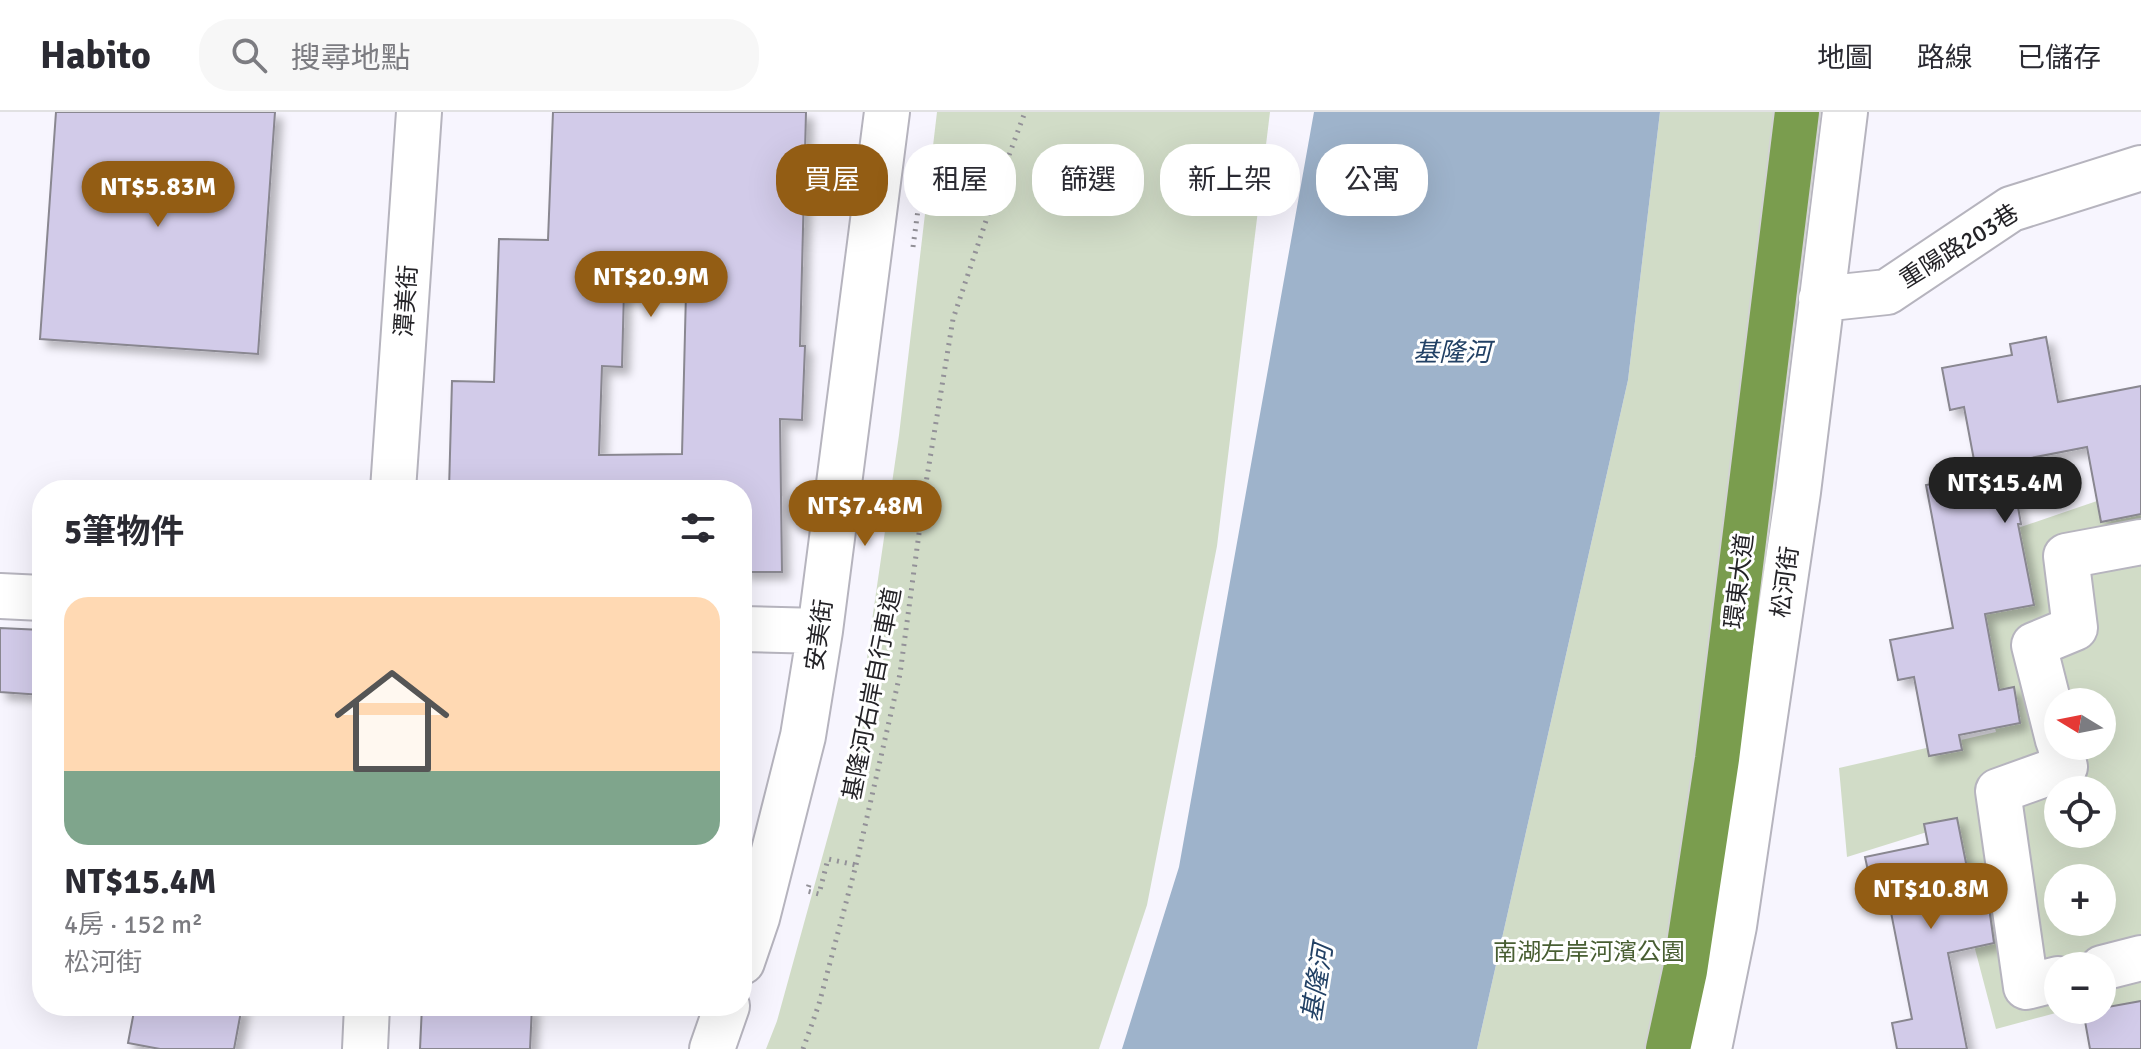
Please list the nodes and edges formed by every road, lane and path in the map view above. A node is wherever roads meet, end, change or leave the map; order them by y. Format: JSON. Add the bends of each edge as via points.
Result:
{"nodes":[{"id":1,"x":419,"y":112,"type":"edge"},
{"id":2,"x":887,"y":112,"type":"edge"},
{"id":3,"x":1025,"y":112,"type":"edge"},
{"id":4,"x":1798,"y":112,"type":"edge"},
{"id":5,"x":1845,"y":112,"type":"edge"},
{"id":6,"x":1013,"y":144,"type":"edge"},
{"id":7,"x":2141,"y":168,"type":"edge"},
{"id":8,"x":917,"y":216,"type":"edge"},
{"id":9,"x":988,"y":216,"type":"edge"},
{"id":10,"x":912,"y":252,"type":"dead end"},
{"id":11,"x":1821,"y":299,"type":"junction"},
{"id":12,"x":394,"y":480,"type":"edge"},
{"id":13,"x":925,"y":489,"type":"junction"},
{"id":14,"x":877,"y":531,"type":"dead end"},
{"id":15,"x":2141,"y":542,"type":"edge"},
{"id":16,"x":0,"y":596,"type":"edge"},
{"id":17,"x":32,"y":598,"type":"edge"},
{"id":18,"x":752,"y":629,"type":"edge"},
{"id":19,"x":820,"y":631,"type":"junction"},
{"id":20,"x":2045,"y":688,"type":"edge"},
{"id":21,"x":2063,"y":760,"type":"edge"},
{"id":22,"x":856,"y":865,"type":"junction"},
{"id":23,"x":807,"y":891,"type":"dead end"},
{"id":24,"x":752,"y":933,"type":"edge"},
{"id":25,"x":2141,"y":958,"type":"edge"},
{"id":26,"x":2116,"y":964,"type":"edge"},
{"id":27,"x":2044,"y":982,"type":"edge"},
{"id":28,"x":367,"y":1016,"type":"edge"},
{"id":29,"x":724,"y":1016,"type":"edge"},
{"id":30,"x":365,"y":1049,"type":"edge"},
{"id":31,"x":712,"y":1049,"type":"edge"},
{"id":32,"x":803,"y":1049,"type":"edge"},
{"id":33,"x":1670,"y":1049,"type":"edge"},
{"id":34,"x":1709,"y":1049,"type":"edge"}],
"edges":[{"from":1,"to":12,"type":"street","name":"潭美街"},
{"from":2,"to":19,"type":"street","name":"安美街"},
{"from":3,"to":6,"type":"path","name":"基隆河右岸自行車道"},
{"from":4,"to":33,"type":"highway","name":"環東大道","via":[[1719,757],[1688,967]]},
{"from":5,"to":11,"type":"street","name":"松河街"},
{"from":7,"to":11,"type":"street","name":"重陽路203巷","via":[[2011,209],[1887,292]]},
{"from":8,"to":10,"type":"path"},
{"from":9,"to":13,"type":"path","name":"基隆河右岸自行車道","via":[[953,319]]},
{"from":11,"to":34,"type":"street","name":"松河街","via":[[1737,911]]},
{"from":13,"to":14,"type":"path","via":[[903,486],[898,516],[890,514],[894,484],[885,483]]},
{"from":13,"to":22,"type":"path","name":"基隆河右岸自行車道","via":[[900,674]]},
{"from":15,"to":20,"type":"street","via":[[2066,556],[2075,628],[2034,645]]},
{"from":16,"to":17,"type":"street"},
{"from":18,"to":19,"type":"street"},
{"from":19,"to":24,"type":"street","name":"安美街","via":[[803,736]]},
{"from":21,"to":27,"type":"street","via":[[2065,767],[1998,791],[2026,987]]},
{"from":22,"to":23,"type":"path","via":[[828,859],[819,894]]},
{"from":22,"to":32,"type":"path","name":"基隆河右岸自行車道"},
{"from":25,"to":26,"type":"street"},
{"from":28,"to":30,"type":"street"},
{"from":29,"to":31,"type":"street"}]}
